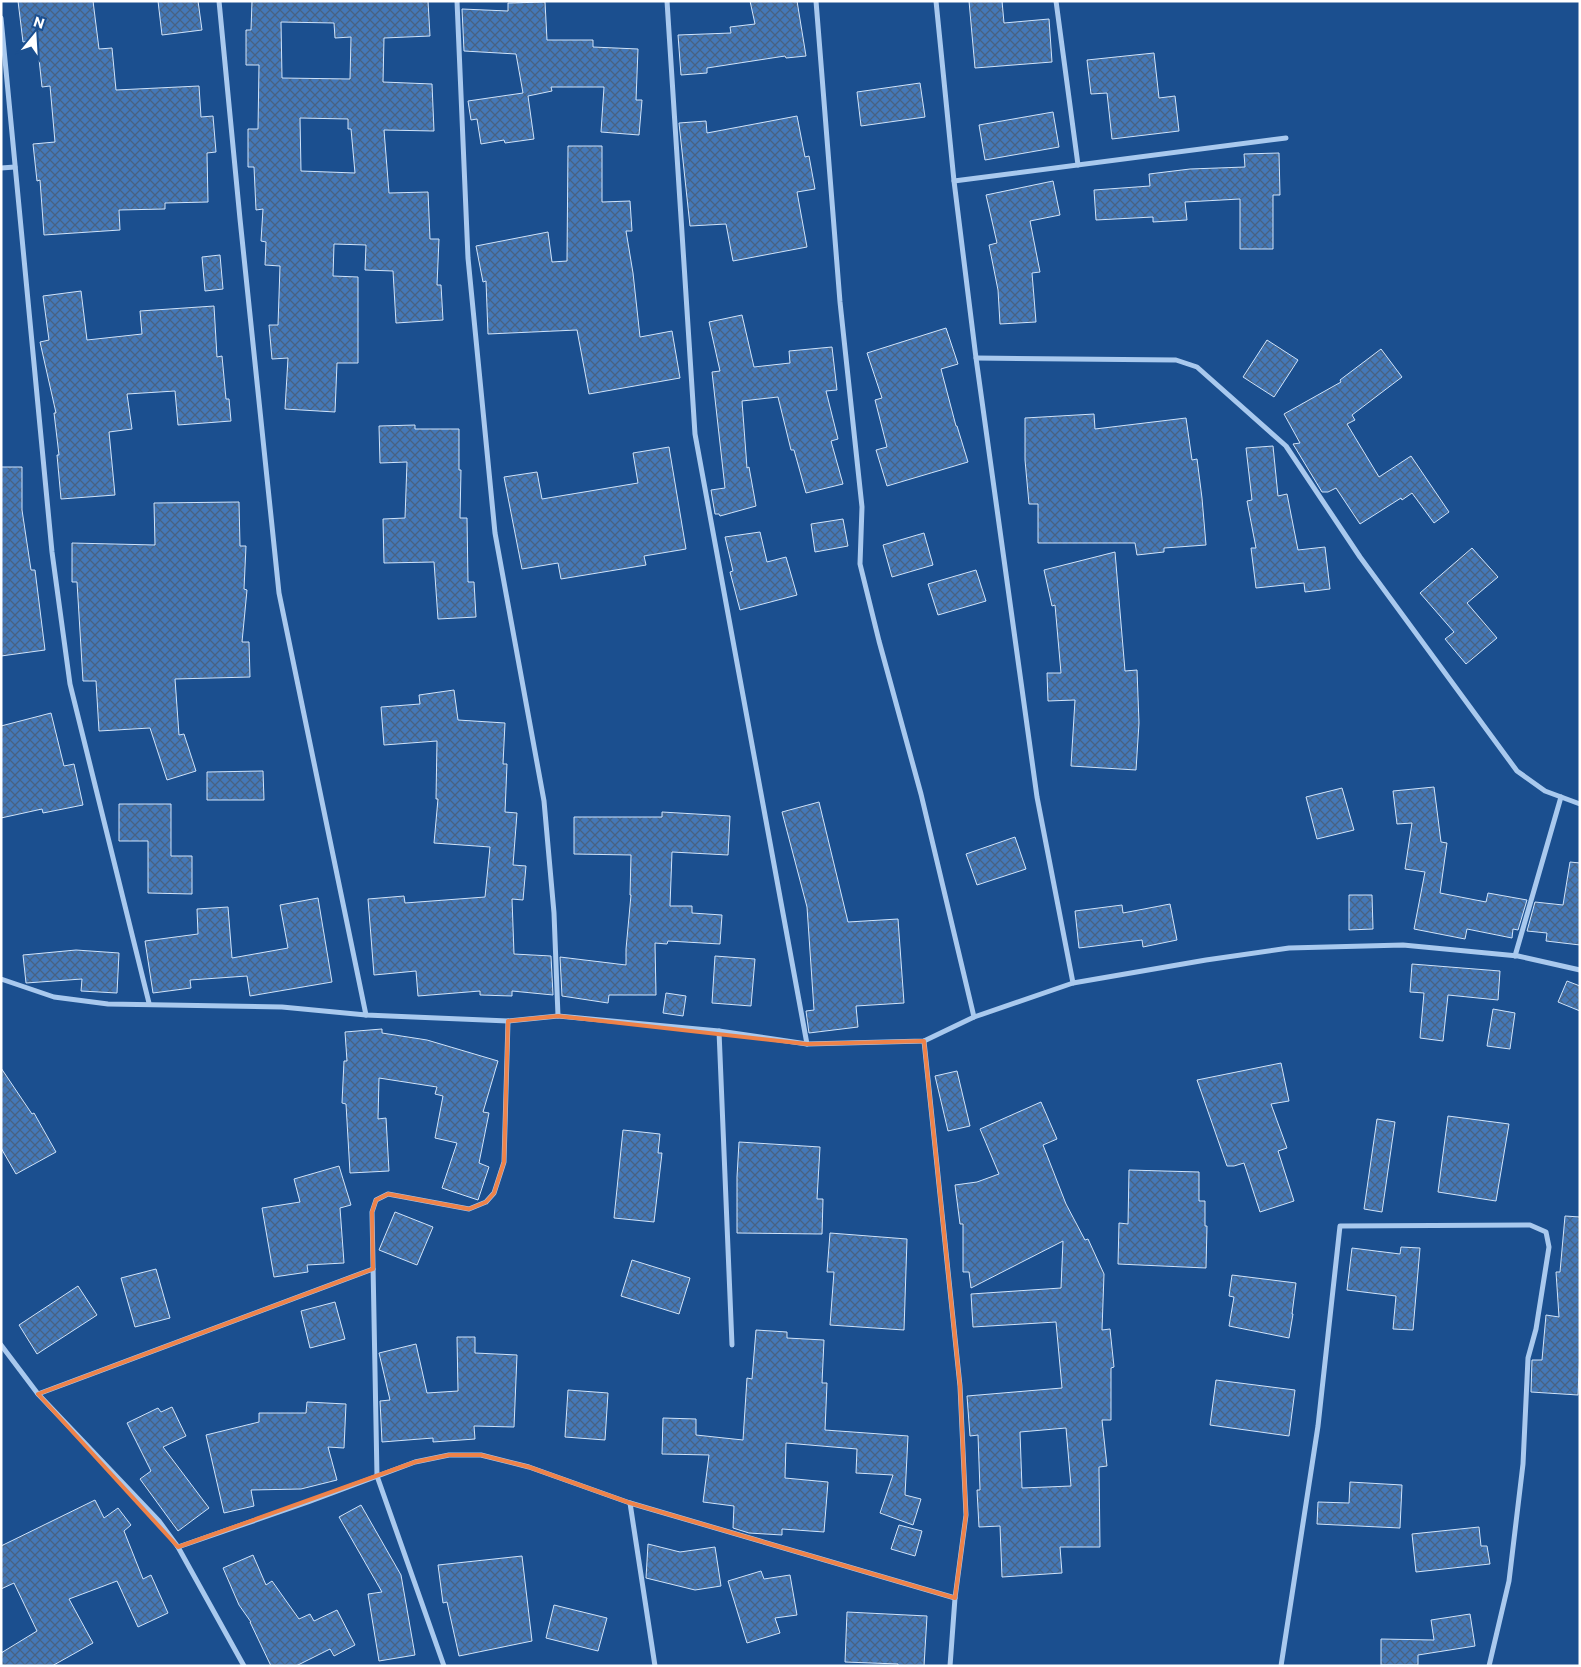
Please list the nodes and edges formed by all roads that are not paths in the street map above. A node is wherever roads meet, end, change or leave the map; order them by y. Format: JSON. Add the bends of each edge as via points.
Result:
{"nodes":[{"id":1,"x":219,"y":1,"type":"edge"},
{"id":2,"x":457,"y":1,"type":"edge"},
{"id":3,"x":667,"y":1,"type":"edge"},
{"id":4,"x":816,"y":1,"type":"edge"},
{"id":5,"x":936,"y":1,"type":"edge"},
{"id":6,"x":1056,"y":1,"type":"edge"},
{"id":7,"x":1,"y":18,"type":"edge"},
{"id":8,"x":1286,"y":138,"type":"dead end"},
{"id":9,"x":1078,"y":165,"type":"junction"},
{"id":10,"x":15,"y":167,"type":"junction"},
{"id":11,"x":1,"y":168,"type":"edge"},
{"id":12,"x":954,"y":181,"type":"junction"},
{"id":13,"x":976,"y":358,"type":"junction"},
{"id":14,"x":1561,"y":798,"type":"junction"},
{"id":15,"x":1580,"y":804,"type":"edge"},
{"id":16,"x":1515,"y":956,"type":"junction"},
{"id":17,"x":1580,"y":970,"type":"edge"},
{"id":18,"x":1,"y":980,"type":"edge"},
{"id":19,"x":1073,"y":983,"type":"junction"},
{"id":20,"x":149,"y":1003,"type":"junction"},
{"id":21,"x":366,"y":1015,"type":"junction"},
{"id":22,"x":558,"y":1016,"type":"junction"},
{"id":23,"x":974,"y":1018,"type":"junction"},
{"id":24,"x":508,"y":1021,"type":"junction"},
{"id":25,"x":719,"y":1031,"type":"junction"},
{"id":26,"x":924,"y":1041,"type":"junction"},
{"id":27,"x":807,"y":1044,"type":"junction"},
{"id":28,"x":373,"y":1269,"type":"junction"},
{"id":29,"x":1,"y":1345,"type":"edge"},
{"id":30,"x":732,"y":1345,"type":"dead end"},
{"id":31,"x":38,"y":1394,"type":"junction"},
{"id":32,"x":377,"y":1476,"type":"junction"},
{"id":33,"x":630,"y":1503,"type":"junction"},
{"id":34,"x":178,"y":1547,"type":"junction"},
{"id":35,"x":955,"y":1598,"type":"junction"},
{"id":36,"x":244,"y":1666,"type":"edge"},
{"id":37,"x":444,"y":1666,"type":"edge"},
{"id":38,"x":655,"y":1666,"type":"edge"},
{"id":39,"x":950,"y":1666,"type":"edge"},
{"id":40,"x":1281,"y":1666,"type":"edge"},
{"id":41,"x":1489,"y":1666,"type":"edge"}],
"edges":[{"from":1,"to":21,"type":"street","via":[[279,593]]},
{"from":2,"to":22,"type":"street","via":[[468,258],[495,533],[544,802],[554,913]]},
{"from":3,"to":27,"type":"street","via":[[695,434]]},
{"from":4,"to":23,"type":"street","via":[[840,302],[862,507],[860,564]]},
{"from":5,"to":12,"type":"street"},
{"from":6,"to":9,"type":"street"},
{"from":7,"to":10,"type":"street"},
{"from":8,"to":9,"type":"street"},
{"from":9,"to":12,"type":"street"},
{"from":10,"to":11,"type":"street"},
{"from":10,"to":20,"type":"street","via":[[52,552],[70,684]]},
{"from":12,"to":13,"type":"street"},
{"from":13,"to":14,"type":"street","via":[[1176,360],[1196,367],[1286,446],[1360,558],[1517,771]]},
{"from":13,"to":19,"type":"street","via":[[1037,796]]},
{"from":14,"to":15,"type":"street"},
{"from":14,"to":16,"type":"street"},
{"from":16,"to":17,"type":"street"},
{"from":16,"to":19,"type":"street","via":[[1403,945],[1289,948]]},
{"from":18,"to":20,"type":"street","via":[[54,997],[108,1004]]},
{"from":19,"to":23,"type":"street"},
{"from":20,"to":21,"type":"street","via":[[282,1007]]},
{"from":21,"to":24,"type":"street"},
{"from":22,"to":24,"type":"street"},
{"from":22,"to":25,"type":"street"},
{"from":23,"to":26,"type":"street"},
{"from":24,"to":28,"type":"street","via":[[504,1162],[494,1193],[486,1202],[469,1209],[388,1194],[376,1200],[372,1212]]},
{"from":25,"to":27,"type":"street"},
{"from":25,"to":30,"type":"street"},
{"from":26,"to":27,"type":"street"},
{"from":26,"to":35,"type":"street","via":[[960,1386],[966,1515]]},
{"from":28,"to":31,"type":"street"},
{"from":28,"to":32,"type":"street"},
{"from":29,"to":31,"type":"street"},
{"from":31,"to":34,"type":"street","via":[[159,1521]]},
{"from":32,"to":33,"type":"street","via":[[415,1462],[450,1455],[481,1455],[529,1467]]},
{"from":32,"to":34,"type":"street"},
{"from":32,"to":37,"type":"street"},
{"from":33,"to":35,"type":"street"},
{"from":33,"to":38,"type":"street"},
{"from":34,"to":36,"type":"street"},
{"from":35,"to":39,"type":"street"},
{"from":40,"to":41,"type":"street","via":[[1318,1426],[1340,1226],[1530,1225],[1546,1232],[1549,1247],[1528,1358],[1523,1464],[1509,1581]]}]}
